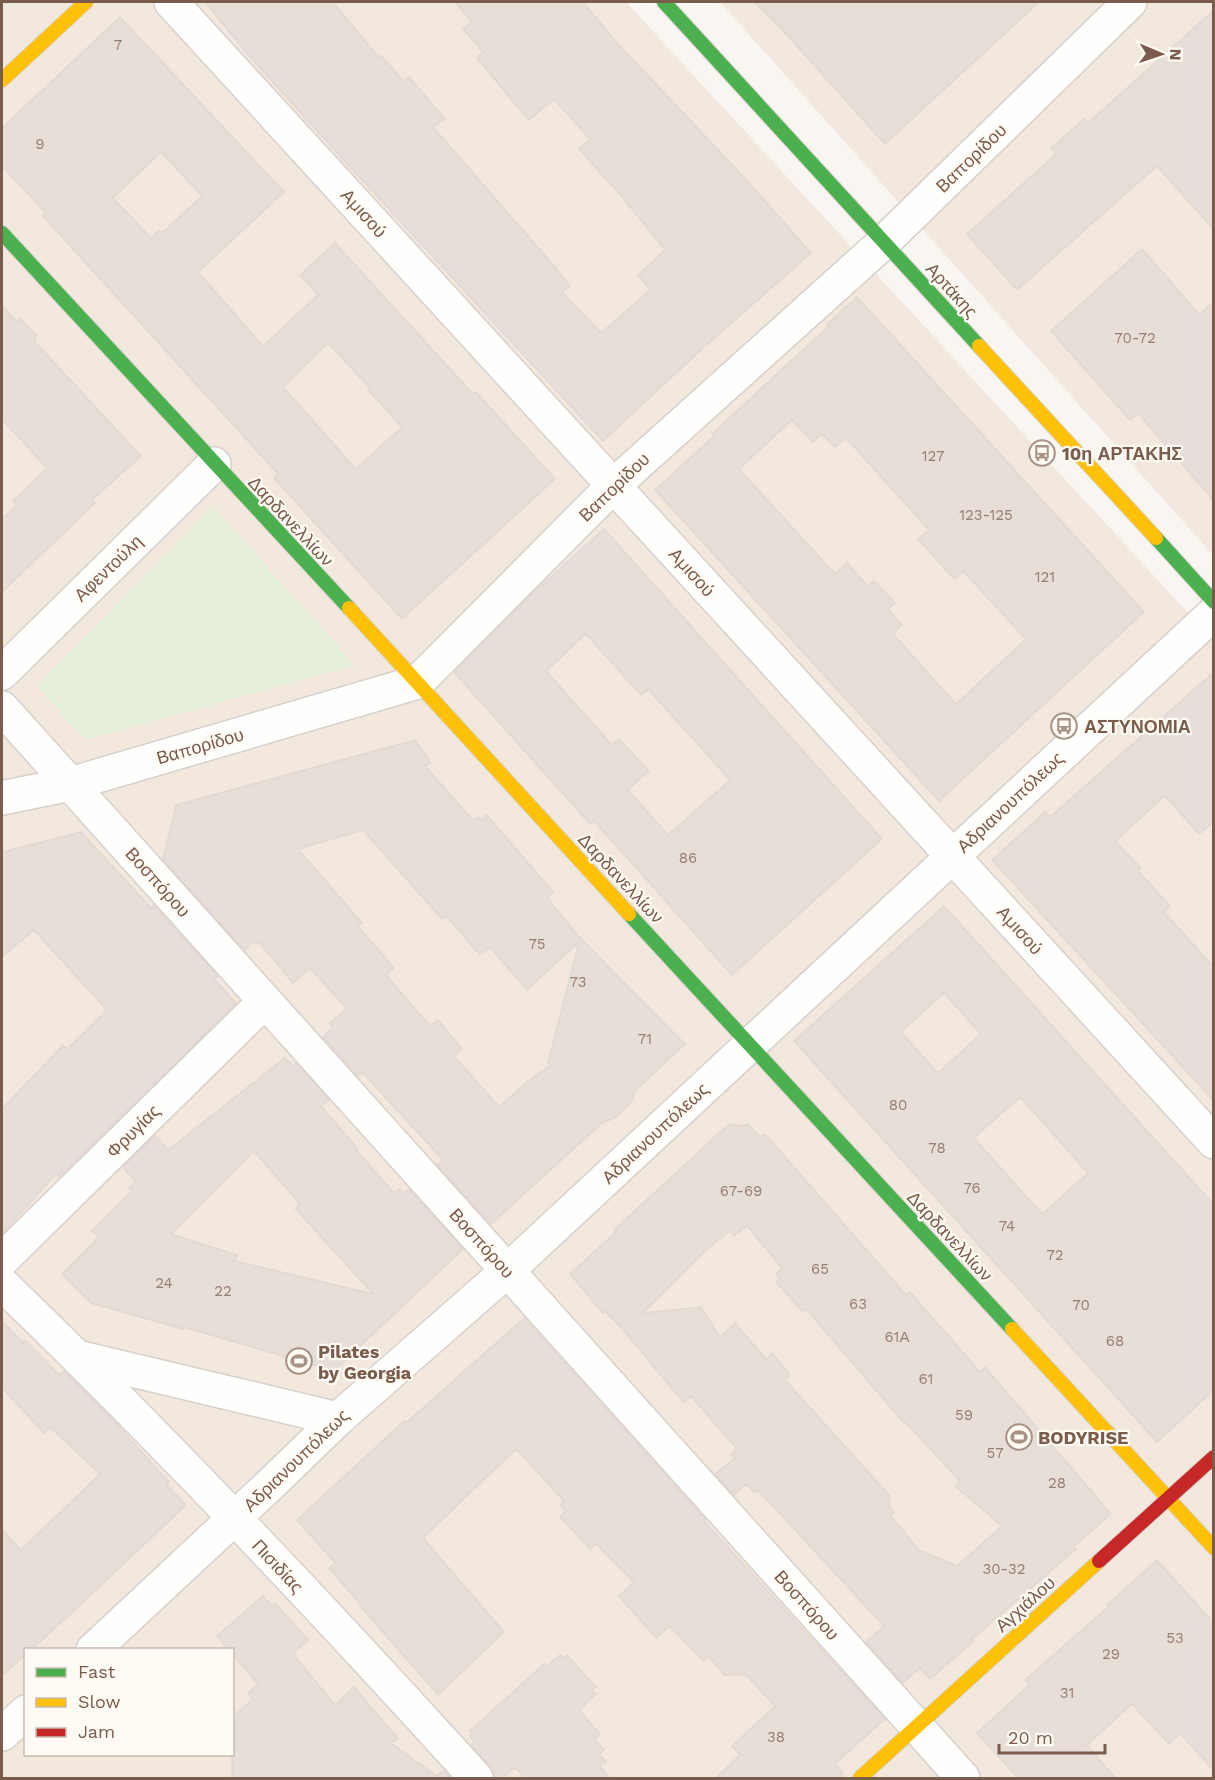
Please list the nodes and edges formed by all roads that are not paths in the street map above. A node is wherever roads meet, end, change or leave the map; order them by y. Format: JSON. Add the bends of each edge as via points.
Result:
{"nodes":[{"id":1,"x":86,"y":2,"type":"edge"},
{"id":2,"x":171,"y":2,"type":"edge"},
{"id":3,"x":664,"y":2,"type":"edge"},
{"id":4,"x":1130,"y":2,"type":"edge"},
{"id":5,"x":2,"y":80,"type":"edge"},
{"id":6,"x":2,"y":233,"type":"edge"},
{"id":7,"x":884,"y":242,"type":"junction"},
{"id":8,"x":214,"y":464,"type":"junction"},
{"id":9,"x":613,"y":486,"type":"junction"},
{"id":10,"x":1214,"y":602,"type":"edge"},
{"id":11,"x":1214,"y":613,"type":"edge"},
{"id":12,"x":2,"y":673,"type":"edge"},
{"id":13,"x":418,"y":682,"type":"junction"},
{"id":14,"x":2,"y":708,"type":"edge"},
{"id":15,"x":70,"y":784,"type":"junction"},
{"id":16,"x":2,"y":798,"type":"edge"},
{"id":17,"x":952,"y":856,"type":"junction"},
{"id":18,"x":265,"y":1001,"type":"junction"},
{"id":19,"x":750,"y":1045,"type":"junction"},
{"id":20,"x":1214,"y":1142,"type":"edge"},
{"id":21,"x":2,"y":1260,"type":"edge"},
{"id":22,"x":507,"y":1271,"type":"junction"},
{"id":23,"x":2,"y":1284,"type":"edge"},
{"id":24,"x":77,"y":1357,"type":"junction"},
{"id":25,"x":338,"y":1419,"type":"junction"},
{"id":26,"x":1214,"y":1457,"type":"edge"},
{"id":27,"x":1168,"y":1498,"type":"junction"},
{"id":28,"x":234,"y":1519,"type":"junction"},
{"id":29,"x":1214,"y":1548,"type":"edge"},
{"id":30,"x":95,"y":1648,"type":"edge"},
{"id":31,"x":24,"y":1714,"type":"edge"},
{"id":32,"x":917,"y":1727,"type":"junction"},
{"id":33,"x":2,"y":1734,"type":"edge"},
{"id":34,"x":476,"y":1779,"type":"edge"},
{"id":35,"x":860,"y":1779,"type":"edge"},
{"id":36,"x":963,"y":1779,"type":"edge"}],
"edges":[{"from":1,"to":5,"type":"street"},
{"from":2,"to":9,"type":"street","name":"Αμισού"},
{"from":3,"to":7,"type":"street","name":"Αρτάκης"},
{"from":4,"to":7,"type":"street","name":"Βαπορίδου"},
{"from":6,"to":8,"type":"street","name":"Δαρδανελλίων"},
{"from":7,"to":9,"type":"street","name":"Βαπορίδου"},
{"from":7,"to":10,"type":"street","name":"Αρτάκης"},
{"from":8,"to":12,"type":"street","name":"Αφεντούλη"},
{"from":8,"to":13,"type":"street","name":"Δαρδανελλίων"},
{"from":9,"to":13,"type":"street","name":"Βαπορίδου"},
{"from":9,"to":17,"type":"street","name":"Αμισού"},
{"from":11,"to":17,"type":"street","name":"Αδριανουπόλεως"},
{"from":13,"to":15,"type":"street","name":"Βαπορίδου"},
{"from":13,"to":19,"type":"street","name":"Δαρδανελλίων"},
{"from":14,"to":15,"type":"street","name":"Βοσπόρου"},
{"from":15,"to":16,"type":"street","name":"Βαπορίδου"},
{"from":15,"to":18,"type":"street","name":"Βοσπόρου"},
{"from":17,"to":19,"type":"street","name":"Αδριανουπόλεως"},
{"from":17,"to":20,"type":"street","name":"Αμισού"},
{"from":18,"to":21,"type":"street","name":"Φρυγίας"},
{"from":18,"to":22,"type":"street","name":"Βοσπόρου"},
{"from":19,"to":22,"type":"street","name":"Αδριανουπόλεως"},
{"from":19,"to":27,"type":"street","name":"Δαρδανελλίων"},
{"from":22,"to":25,"type":"street","name":"Αδριανουπόλεως"},
{"from":22,"to":32,"type":"street","name":"Βοσπόρου"},
{"from":23,"to":24,"type":"street","name":"Πισιδίας"},
{"from":24,"to":25,"type":"street"},
{"from":24,"to":28,"type":"street","name":"Πισιδίας"},
{"from":25,"to":28,"type":"street","name":"Αδριανουπόλεως"},
{"from":26,"to":27,"type":"street","name":"Αγχιάλου"},
{"from":27,"to":29,"type":"street","name":"Δαρδανελλίων"},
{"from":27,"to":32,"type":"street","name":"Αγχιάλου"},
{"from":28,"to":30,"type":"street","name":"Αδριανουπόλεως"},
{"from":28,"to":34,"type":"street","name":"Πισιδίας"},
{"from":31,"to":33,"type":"street"},
{"from":32,"to":35,"type":"street","name":"Αγχιάλου"},
{"from":32,"to":36,"type":"street","name":"Βοσπόρου"}]}
